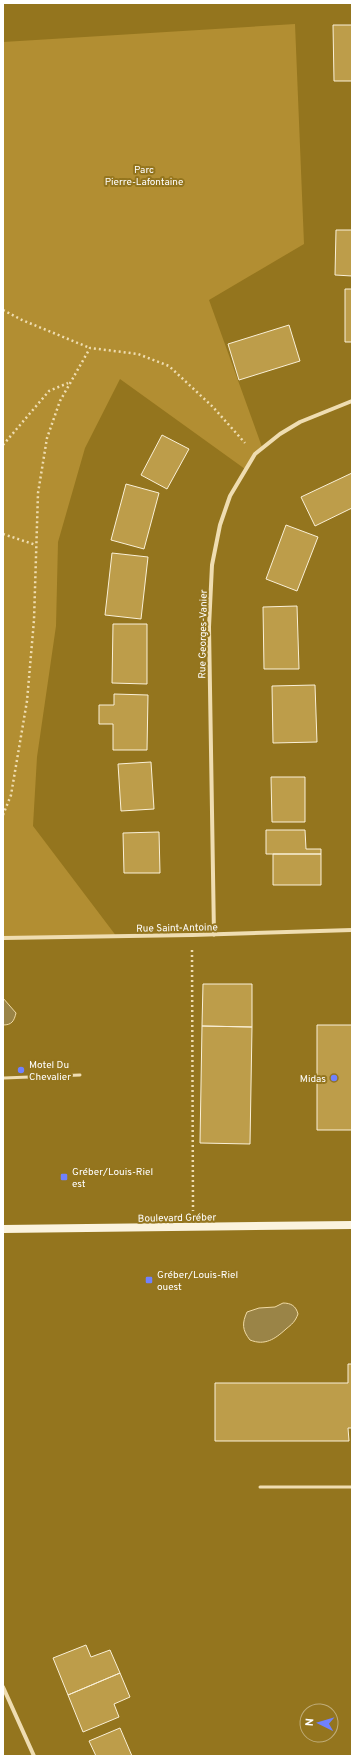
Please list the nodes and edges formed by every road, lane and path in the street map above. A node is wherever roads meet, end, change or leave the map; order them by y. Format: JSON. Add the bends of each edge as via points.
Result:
{"nodes":[{"id":1,"x":3,"y":310,"type":"edge"},
{"id":2,"x":90,"y":348,"type":"junction"},
{"id":3,"x":69,"y":383,"type":"junction"},
{"id":4,"x":352,"y":401,"type":"edge"},
{"id":5,"x":3,"y":445,"type":"edge"},
{"id":6,"x":255,"y":454,"type":"junction"},
{"id":7,"x":3,"y":534,"type":"edge"},
{"id":8,"x":36,"y":545,"type":"junction"},
{"id":9,"x":3,"y":814,"type":"edge"},
{"id":10,"x":352,"y":930,"type":"edge"},
{"id":11,"x":192,"y":935,"type":"junction"},
{"id":12,"x":214,"y":935,"type":"junction"},
{"id":13,"x":3,"y":938,"type":"edge"},
{"id":14,"x":80,"y":1075,"type":"dead end"},
{"id":15,"x":4,"y":1078,"type":"edge"},
{"id":16,"x":352,"y":1225,"type":"edge"},
{"id":17,"x":193,"y":1226,"type":"junction"},
{"id":18,"x":3,"y":1229,"type":"edge"},
{"id":19,"x":260,"y":1487,"type":"dead end"},
{"id":20,"x":352,"y":1487,"type":"edge"},
{"id":21,"x":3,"y":1687,"type":"edge"},
{"id":22,"x":34,"y":1756,"type":"edge"}],
"edges":[{"from":1,"to":2,"type":"path"},
{"from":2,"to":3,"type":"path"},
{"from":2,"to":6,"type":"path","via":[[138,354],[169,366],[213,407]]},
{"from":3,"to":5,"type":"path","via":[[49,392]]},
{"from":3,"to":8,"type":"path","via":[[60,400],[47,438],[38,493]]},
{"from":4,"to":6,"type":"street","name":"Rue Georges-Vanier","via":[[300,422]]},
{"from":6,"to":12,"type":"street","name":"Rue Georges-Vanier","via":[[230,496],[220,525],[212,565],[208,627]]},
{"from":7,"to":8,"type":"path"},
{"from":8,"to":9,"type":"path","via":[[34,620],[27,701],[11,795]]},
{"from":10,"to":12,"type":"street","name":"Rue Saint-Antoine"},
{"from":11,"to":12,"type":"street","name":"Rue Saint-Antoine"},
{"from":11,"to":13,"type":"street","name":"Rue Saint-Antoine"},
{"from":11,"to":17,"type":"path"},
{"from":14,"to":15,"type":"lane"},
{"from":16,"to":17,"type":"main road","name":"Boulevard Gréber"},
{"from":17,"to":18,"type":"main road","name":"Boulevard Gréber"},
{"from":19,"to":20,"type":"lane"},
{"from":21,"to":22,"type":"street"}]}
